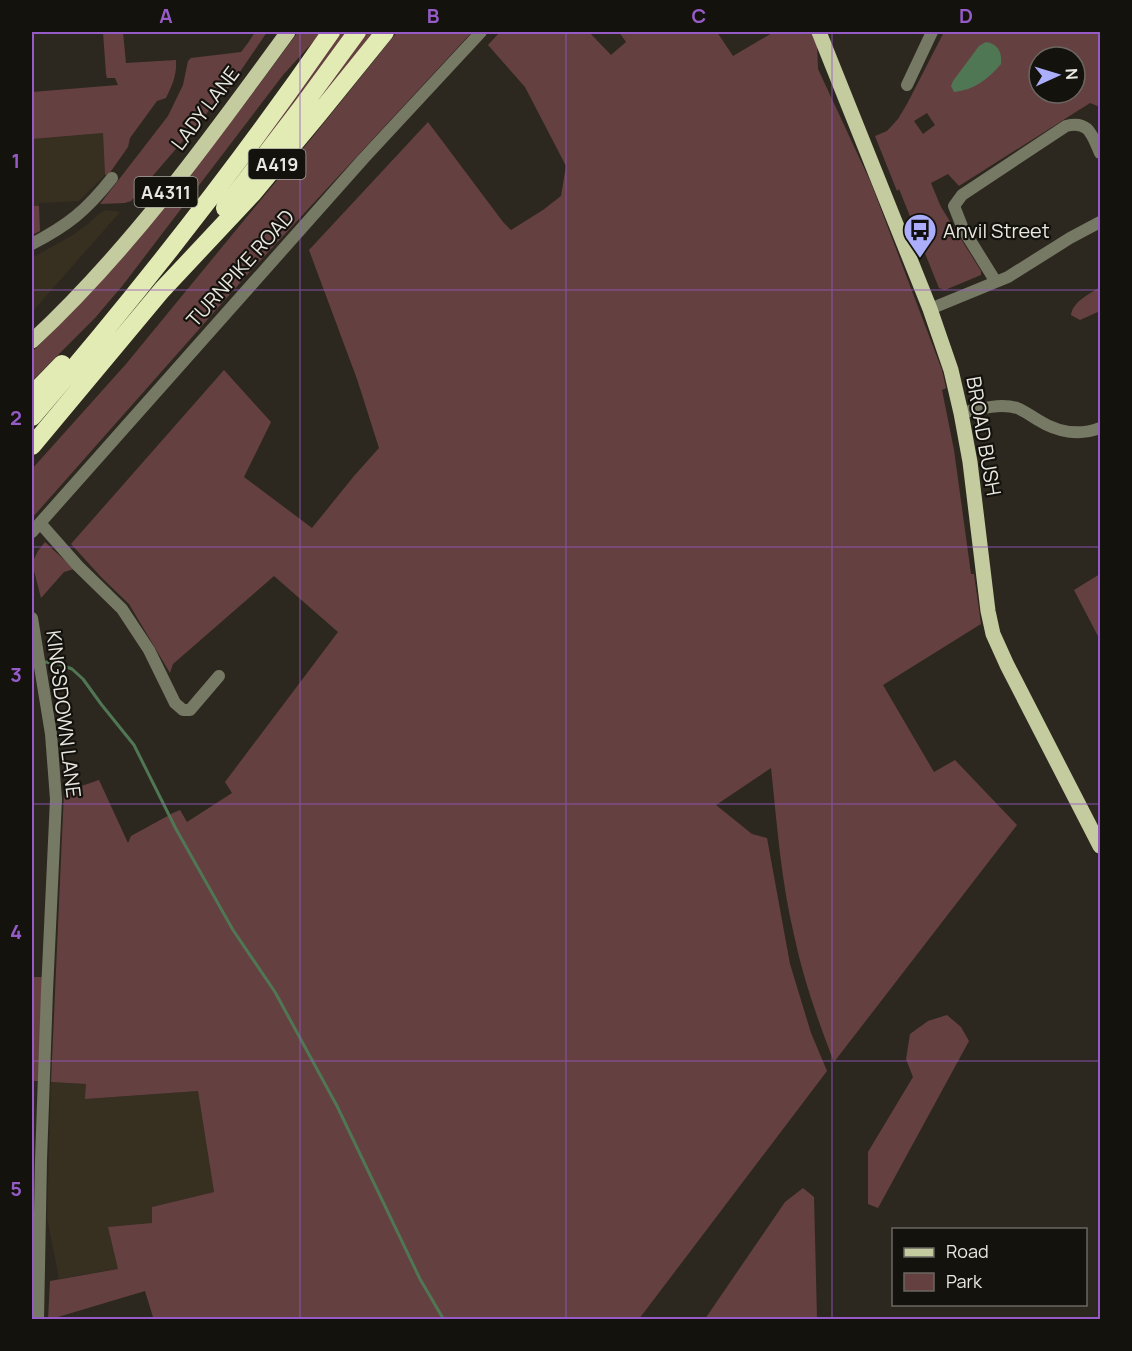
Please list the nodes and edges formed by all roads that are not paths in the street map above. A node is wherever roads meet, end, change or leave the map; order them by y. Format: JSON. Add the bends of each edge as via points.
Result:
{"nodes":[{"id":1,"x":288,"y":32,"type":"edge"},
{"id":2,"x":331,"y":32,"type":"edge"},
{"id":3,"x":357,"y":32,"type":"edge"},
{"id":4,"x":385,"y":32,"type":"edge"},
{"id":5,"x":481,"y":32,"type":"edge"},
{"id":6,"x":819,"y":32,"type":"edge"},
{"id":7,"x":932,"y":32,"type":"edge"},
{"id":8,"x":907,"y":85,"type":"dead end"},
{"id":9,"x":1100,"y":151,"type":"edge"},
{"id":10,"x":112,"y":178,"type":"dead end"},
{"id":11,"x":1101,"y":222,"type":"edge"},
{"id":12,"x":32,"y":244,"type":"edge"},
{"id":13,"x":996,"y":282,"type":"junction"},
{"id":14,"x":142,"y":284,"type":"junction"},
{"id":15,"x":162,"y":290,"type":"junction"},
{"id":16,"x":930,"y":309,"type":"junction"},
{"id":17,"x":32,"y":341,"type":"edge"},
{"id":18,"x":32,"y":395,"type":"edge"},
{"id":19,"x":961,"y":413,"type":"junction"},
{"id":20,"x":32,"y":417,"type":"edge"},
{"id":21,"x":1101,"y":428,"type":"edge"},
{"id":22,"x":32,"y":446,"type":"edge"},
{"id":23,"x":36,"y":527,"type":"edge"},
{"id":24,"x":32,"y":618,"type":"edge"},
{"id":25,"x":219,"y":676,"type":"dead end"},
{"id":26,"x":1101,"y":846,"type":"edge"},
{"id":27,"x":38,"y":1320,"type":"edge"}],
"edges":[{"from":1,"to":17,"type":"main road","name":"LADY LANE","number":"A4311","via":[[118,252]]},
{"from":2,"to":14,"type":"highway","number":"A419"},
{"from":3,"to":15,"type":"highway","number":"A419"},
{"from":4,"to":15,"type":"highway","number":"A419","via":[[253,193]]},
{"from":5,"to":23,"type":"street","name":"TURNPIKE ROAD"},
{"from":6,"to":16,"type":"main road","name":"BROAD BUSH"},
{"from":7,"to":8,"type":"street"},
{"from":9,"to":13,"type":"street","via":[[1082,125],[1066,126],[957,200],[954,206],[963,229]]},
{"from":10,"to":12,"type":"street","via":[[86,209]]},
{"from":11,"to":13,"type":"street"},
{"from":13,"to":16,"type":"street"},
{"from":14,"to":18,"type":"highway","number":"A419"},
{"from":14,"to":20,"type":"highway","number":"A419"},
{"from":15,"to":22,"type":"highway","number":"A419"},
{"from":16,"to":19,"type":"main road","name":"BROAD BUSH"},
{"from":19,"to":21,"type":"street","via":[[1011,407],[1058,430],[1080,433]]},
{"from":19,"to":26,"type":"main road","name":"BROAD BUSH","via":[[993,634]]},
{"from":23,"to":25,"type":"street","via":[[122,609],[149,650],[175,703],[183,710],[190,710]]},
{"from":24,"to":27,"type":"street","name":"KINGSDOWN LANE","via":[[51,734],[56,799]]}]}
